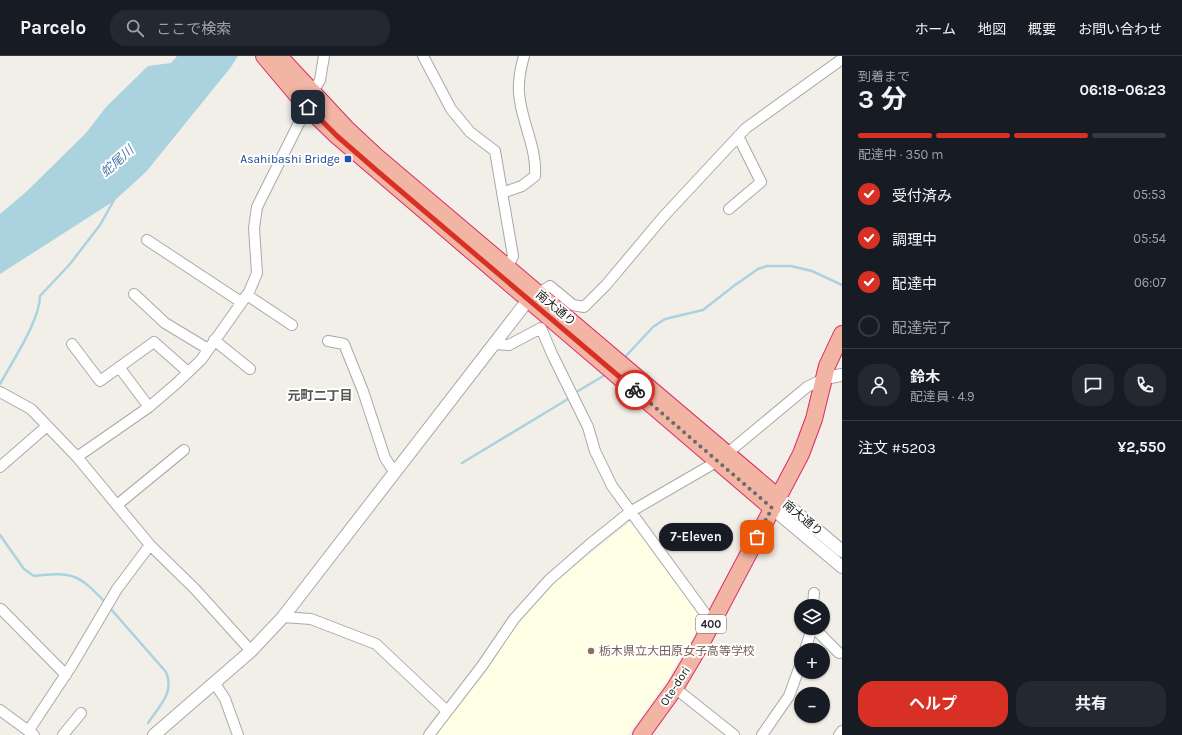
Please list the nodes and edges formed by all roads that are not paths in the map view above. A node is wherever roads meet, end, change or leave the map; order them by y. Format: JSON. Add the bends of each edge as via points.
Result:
{"nodes":[{"id":1,"x":264,"y":56,"type":"edge"},
{"id":2,"x":279,"y":56,"type":"edge"},
{"id":3,"x":324,"y":56,"type":"edge"},
{"id":4,"x":423,"y":56,"type":"edge"},
{"id":5,"x":524,"y":56,"type":"edge"},
{"id":6,"x":842,"y":59,"type":"edge"},
{"id":7,"x":310,"y":100,"type":"junction"},
{"id":8,"x":738,"y":136,"type":"junction"},
{"id":9,"x":502,"y":193,"type":"junction"},
{"id":10,"x":729,"y":209,"type":"dead end"},
{"id":11,"x":147,"y":240,"type":"dead end"},
{"id":12,"x":508,"y":268,"type":"junction"},
{"id":13,"x":134,"y":294,"type":"dead end"},
{"id":14,"x":533,"y":296,"type":"junction"},
{"id":15,"x":244,"y":299,"type":"junction"},
{"id":16,"x":292,"y":325,"type":"dead end"},
{"id":17,"x":842,"y":334,"type":"edge"},
{"id":18,"x":214,"y":340,"type":"junction"},
{"id":19,"x":328,"y":341,"type":"dead end"},
{"id":20,"x":72,"y":344,"type":"dead end"},
{"id":21,"x":494,"y":344,"type":"junction"},
{"id":22,"x":208,"y":349,"type":"junction"},
{"id":23,"x":119,"y":367,"type":"junction"},
{"id":24,"x":250,"y":369,"type":"dead end"},
{"id":25,"x":188,"y":372,"type":"junction"},
{"id":26,"x":842,"y":375,"type":"edge"},
{"id":27,"x":825,"y":378,"type":"junction"},
{"id":28,"x":0,"y":392,"type":"edge"},
{"id":29,"x":149,"y":407,"type":"junction"},
{"id":30,"x":46,"y":426,"type":"junction"},
{"id":31,"x":184,"y":450,"type":"dead end"},
{"id":32,"x":77,"y":457,"type":"junction"},
{"id":33,"x":723,"y":457,"type":"junction"},
{"id":34,"x":0,"y":467,"type":"edge"},
{"id":35,"x":395,"y":473,"type":"junction"},
{"id":36,"x":775,"y":503,"type":"junction"},
{"id":37,"x":117,"y":505,"type":"junction"},
{"id":38,"x":630,"y":512,"type":"junction"},
{"id":39,"x":150,"y":545,"type":"junction"},
{"id":40,"x":842,"y":551,"type":"edge"},
{"id":41,"x":842,"y":567,"type":"edge"},
{"id":42,"x":814,"y":593,"type":"dead end"},
{"id":43,"x":814,"y":599,"type":"edge"},
{"id":44,"x":1,"y":608,"type":"edge"},
{"id":45,"x":283,"y":617,"type":"junction"},
{"id":46,"x":712,"y":624,"type":"junction"},
{"id":47,"x":820,"y":635,"type":"edge"},
{"id":48,"x":251,"y":651,"type":"junction"},
{"id":49,"x":839,"y":653,"type":"dead end"},
{"id":50,"x":66,"y":675,"type":"junction"},
{"id":51,"x":795,"y":679,"type":"edge"},
{"id":52,"x":214,"y":682,"type":"junction"},
{"id":53,"x":675,"y":688,"type":"junction"},
{"id":54,"x":0,"y":710,"type":"edge"},
{"id":55,"x":447,"y":712,"type":"junction"},
{"id":56,"x":81,"y":714,"type":"dead end"},
{"id":57,"x":842,"y":731,"type":"edge"},
{"id":58,"x":32,"y":733,"type":"edge"},
{"id":59,"x":63,"y":735,"type":"edge"},
{"id":60,"x":154,"y":735,"type":"edge"},
{"id":61,"x":238,"y":735,"type":"edge"},
{"id":62,"x":429,"y":735,"type":"edge"},
{"id":63,"x":642,"y":735,"type":"edge"},
{"id":64,"x":734,"y":735,"type":"edge"},
{"id":65,"x":762,"y":735,"type":"edge"},
{"id":66,"x":839,"y":735,"type":"edge"}],
"edges":[{"from":1,"to":7,"type":"highway","name":"南大通り"},
{"from":2,"to":7,"type":"highway","name":"南大通り"},
{"from":3,"to":7,"type":"street","via":[[320,80]]},
{"from":4,"to":9,"type":"street","via":[[452,109],[470,132],[495,150]]},
{"from":5,"to":9,"type":"street","via":[[519,72],[519,101],[536,162],[534,176],[522,186]]},
{"from":6,"to":8,"type":"street"},
{"from":7,"to":12,"type":"highway","name":"南大通り"},
{"from":7,"to":14,"type":"highway","name":"南大通り","via":[[337,136]]},
{"from":7,"to":15,"type":"street","via":[[257,207],[254,228],[256,273]]},
{"from":8,"to":10,"type":"street","via":[[761,182]]},
{"from":8,"to":14,"type":"street","via":[[584,307],[573,305],[550,286]]},
{"from":9,"to":12,"type":"street","via":[[513,256]]},
{"from":11,"to":15,"type":"street"},
{"from":12,"to":14,"type":"highway","name":"南大通り"},
{"from":13,"to":22,"type":"street","via":[[166,323]]},
{"from":14,"to":21,"type":"street"},
{"from":14,"to":33,"type":"highway","name":"南大通り"},
{"from":15,"to":16,"type":"street"},
{"from":15,"to":18,"type":"street"},
{"from":17,"to":27,"type":"highway","number":"400","via":[[832,354]]},
{"from":18,"to":22,"type":"street"},
{"from":18,"to":24,"type":"street"},
{"from":19,"to":35,"type":"street","via":[[344,344],[364,391],[385,458]]},
{"from":20,"to":23,"type":"street","via":[[100,381]]},
{"from":21,"to":35,"type":"street"},
{"from":21,"to":38,"type":"street","via":[[509,345],[541,328],[588,427],[595,451],[612,486]]},
{"from":22,"to":25,"type":"street"},
{"from":23,"to":25,"type":"street","via":[[154,342]]},
{"from":23,"to":29,"type":"street"},
{"from":25,"to":29,"type":"street"},
{"from":26,"to":27,"type":"street"},
{"from":27,"to":33,"type":"street","via":[[807,387]]},
{"from":27,"to":36,"type":"highway","number":"400","via":[[808,437]]},
{"from":28,"to":30,"type":"street","via":[[31,410]]},
{"from":29,"to":32,"type":"street"},
{"from":30,"to":32,"type":"street"},
{"from":30,"to":34,"type":"street"},
{"from":31,"to":37,"type":"street"},
{"from":32,"to":37,"type":"street"},
{"from":33,"to":36,"type":"highway","name":"南大通り"},
{"from":33,"to":38,"type":"street"},
{"from":35,"to":45,"type":"street"},
{"from":36,"to":40,"type":"street","name":"南大通り"},
{"from":36,"to":41,"type":"street","name":"南大通り"},
{"from":36,"to":46,"type":"highway","name":"Ote-dori","number":"400"},
{"from":37,"to":39,"type":"street"},
{"from":38,"to":46,"type":"street"},
{"from":38,"to":55,"type":"street","via":[[588,544],[549,580],[514,619]]},
{"from":39,"to":48,"type":"street","via":[[195,589]]},
{"from":39,"to":50,"type":"street","via":[[117,589]]},
{"from":42,"to":43,"type":"street"},
{"from":44,"to":50,"type":"street"},
{"from":45,"to":48,"type":"street"},
{"from":45,"to":55,"type":"street","via":[[311,619],[376,644]]},
{"from":46,"to":53,"type":"highway","name":"Ote-dori","number":"400"},
{"from":47,"to":49,"type":"street"},
{"from":48,"to":52,"type":"street"},
{"from":50,"to":58,"type":"street"},
{"from":51,"to":65,"type":"street","via":[[789,696]]},
{"from":52,"to":60,"type":"street"},
{"from":52,"to":61,"type":"street","via":[[225,699]]},
{"from":53,"to":63,"type":"highway","name":"Ote-dori","number":"400"},
{"from":53,"to":64,"type":"street"},
{"from":54,"to":58,"type":"street"},
{"from":55,"to":62,"type":"street"},
{"from":56,"to":59,"type":"street"},
{"from":57,"to":66,"type":"street"}]}
